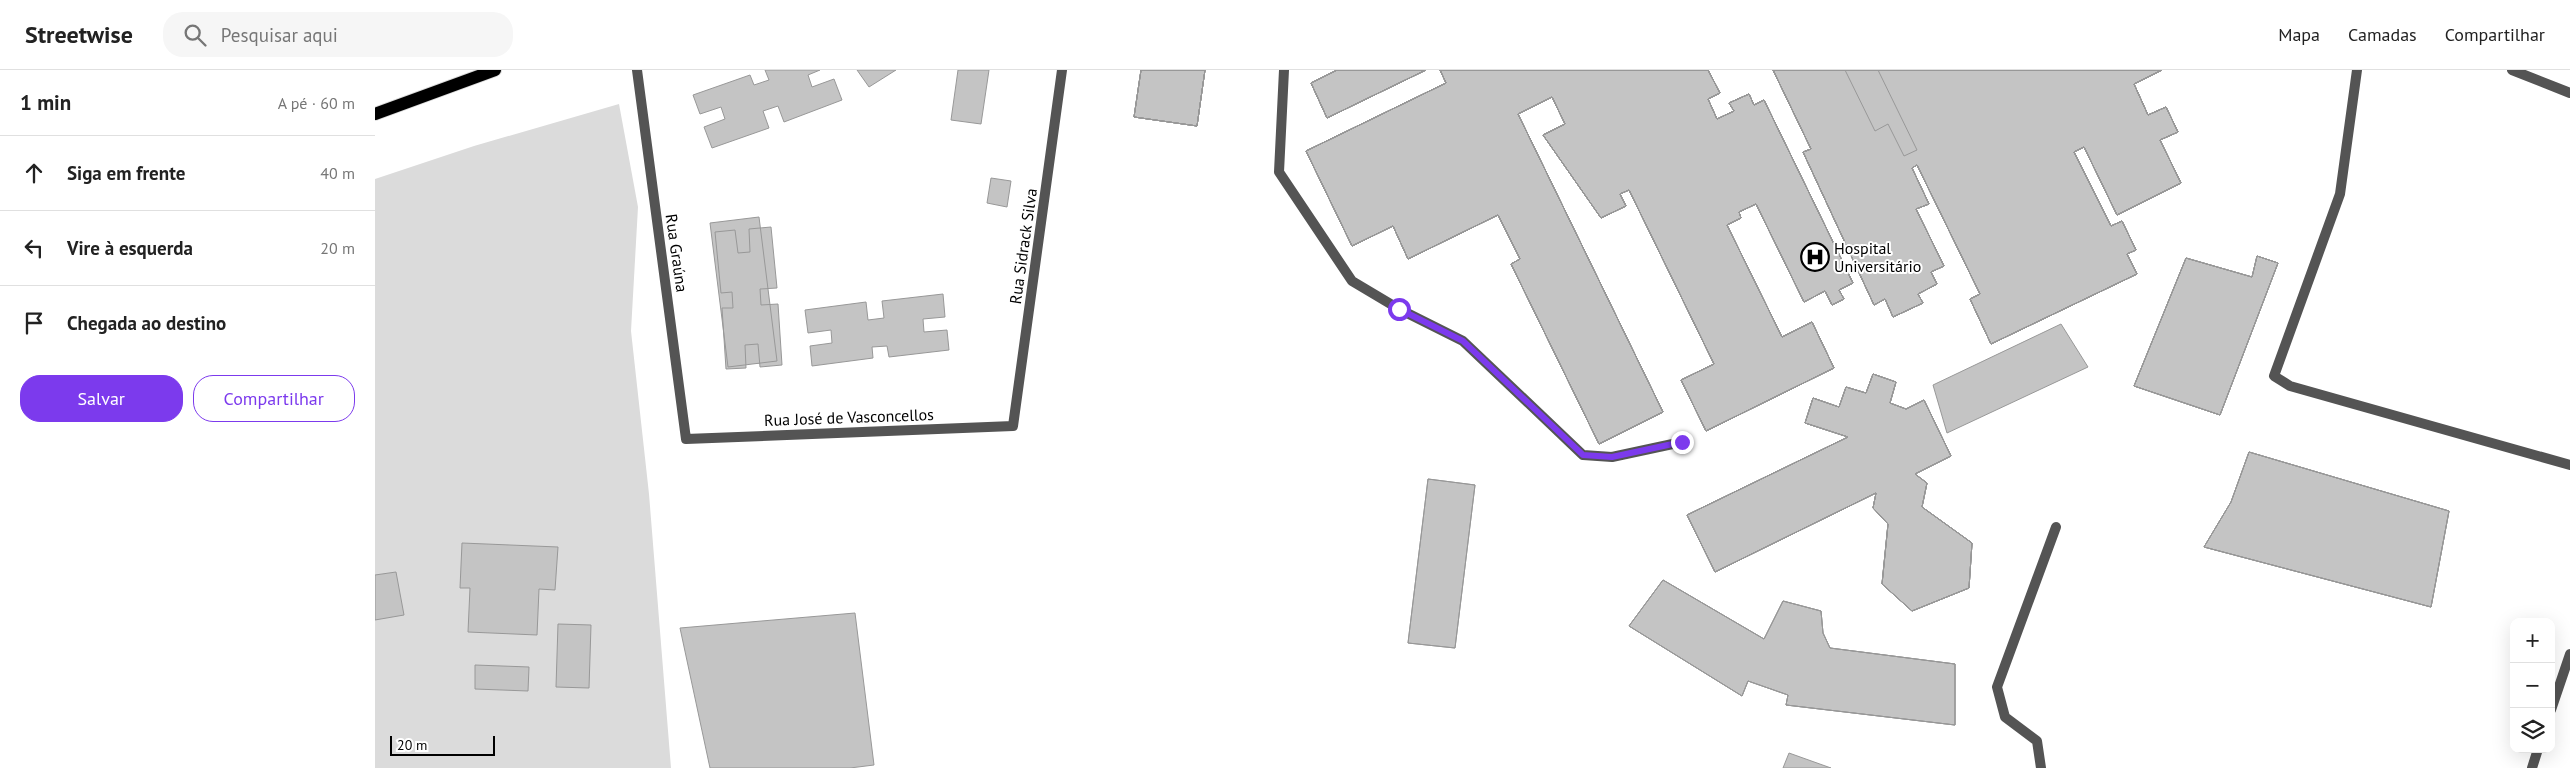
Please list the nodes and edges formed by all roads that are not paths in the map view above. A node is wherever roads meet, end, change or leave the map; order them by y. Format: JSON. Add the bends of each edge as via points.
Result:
{"nodes":[{"id":1,"x":495,"y":70,"type":"edge"},
{"id":2,"x":637,"y":70,"type":"edge"},
{"id":3,"x":1062,"y":70,"type":"edge"},
{"id":4,"x":1283,"y":70,"type":"edge"},
{"id":5,"x":2357,"y":70,"type":"edge"},
{"id":6,"x":2512,"y":70,"type":"edge"},
{"id":7,"x":2570,"y":93,"type":"edge"},
{"id":8,"x":375,"y":114,"type":"edge"},
{"id":9,"x":1013,"y":426,"type":"joint"},
{"id":10,"x":686,"y":439,"type":"joint"},
{"id":11,"x":1682,"y":442,"type":"dead end"},
{"id":12,"x":2570,"y":465,"type":"edge"},
{"id":13,"x":2056,"y":526,"type":"dead end"},
{"id":14,"x":2570,"y":654,"type":"edge"},
{"id":15,"x":2552,"y":708,"type":"edge"},
{"id":16,"x":2537,"y":753,"type":"edge"},
{"id":17,"x":2041,"y":768,"type":"edge"},
{"id":18,"x":2532,"y":768,"type":"edge"}],
"edges":[{"from":1,"to":8,"type":"main road"},
{"from":2,"to":10,"type":"street","name":"Rua Graúna"},
{"from":3,"to":9,"type":"street","name":"Rua Sidrack Silva"},
{"from":4,"to":11,"type":"street","via":[[1279,172],[1352,281],[1463,341],[1583,455],[1612,457]]},
{"from":5,"to":12,"type":"street","via":[[2340,194],[2275,376],[2289,386]]},
{"from":6,"to":7,"type":"street"},
{"from":9,"to":10,"type":"street","name":"Rua José de Vasconcellos"},
{"from":13,"to":17,"type":"street","via":[[1997,687],[2005,717],[2037,741]]},
{"from":14,"to":15,"type":"street"},
{"from":16,"to":18,"type":"street"}]}
